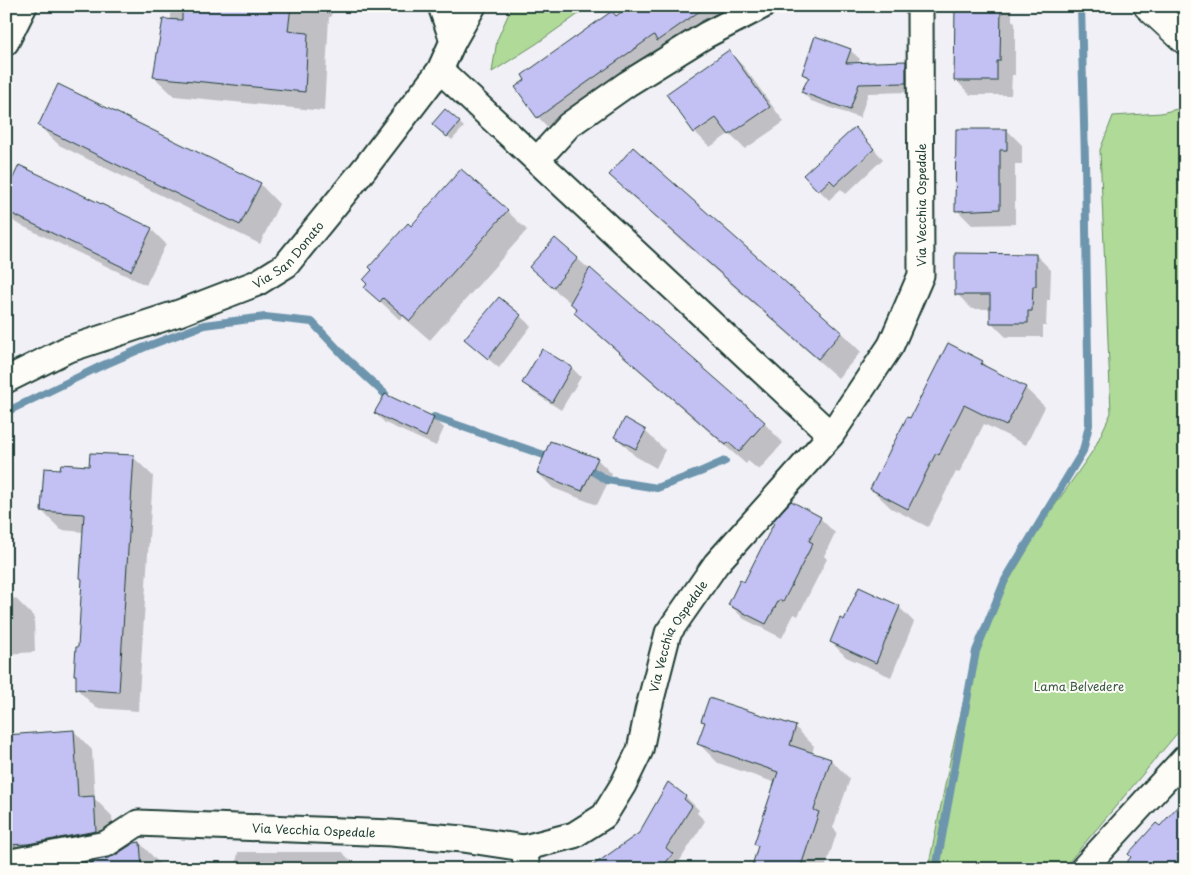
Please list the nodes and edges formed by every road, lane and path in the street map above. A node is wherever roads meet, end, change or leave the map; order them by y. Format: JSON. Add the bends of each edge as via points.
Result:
{"nodes":[{"id":1,"x":24,"y":6,"type":"edge"},
{"id":2,"x":441,"y":6,"type":"edge"},
{"id":3,"x":473,"y":6,"type":"edge"},
{"id":4,"x":762,"y":6,"type":"edge"},
{"id":5,"x":920,"y":6,"type":"edge"},
{"id":6,"x":1148,"y":6,"type":"edge"},
{"id":7,"x":453,"y":40,"type":"junction"},
{"id":8,"x":1185,"y":40,"type":"edge"},
{"id":9,"x":6,"y":42,"type":"edge"},
{"id":10,"x":440,"y":70,"type":"junction"},
{"id":11,"x":537,"y":160,"type":"junction"},
{"id":12,"x":6,"y":380,"type":"edge"},
{"id":13,"x":832,"y":435,"type":"junction"},
{"id":14,"x":1185,"y":758,"type":"edge"},
{"id":15,"x":525,"y":858,"type":"edge"},
{"id":16,"x":6,"y":863,"type":"edge"},
{"id":17,"x":1083,"y":869,"type":"edge"}],
"edges":[{"from":1,"to":9,"type":"street"},
{"from":2,"to":7,"type":"street"},
{"from":3,"to":7,"type":"street","name":"Via San Donato"},
{"from":4,"to":11,"type":"street","via":[[706,35],[627,84],[570,125]]},
{"from":5,"to":13,"type":"street","name":"Via Vecchia Ospedale","via":[[921,275],[891,345]]},
{"from":6,"to":8,"type":"main road"},
{"from":7,"to":10,"type":"street","name":"Via San Donato"},
{"from":10,"to":11,"type":"street"},
{"from":10,"to":12,"type":"street","name":"Via San Donato","via":[[286,265],[256,283],[66,350]]},
{"from":11,"to":13,"type":"street"},
{"from":13,"to":15,"type":"street","name":"Via Vecchia Ospedale","via":[[716,564],[668,633],[640,750],[604,816],[574,835]]},
{"from":14,"to":17,"type":"street"},
{"from":15,"to":16,"type":"street","name":"Via Vecchia Ospedale","via":[[463,839],[138,823],[106,844]]}]}
